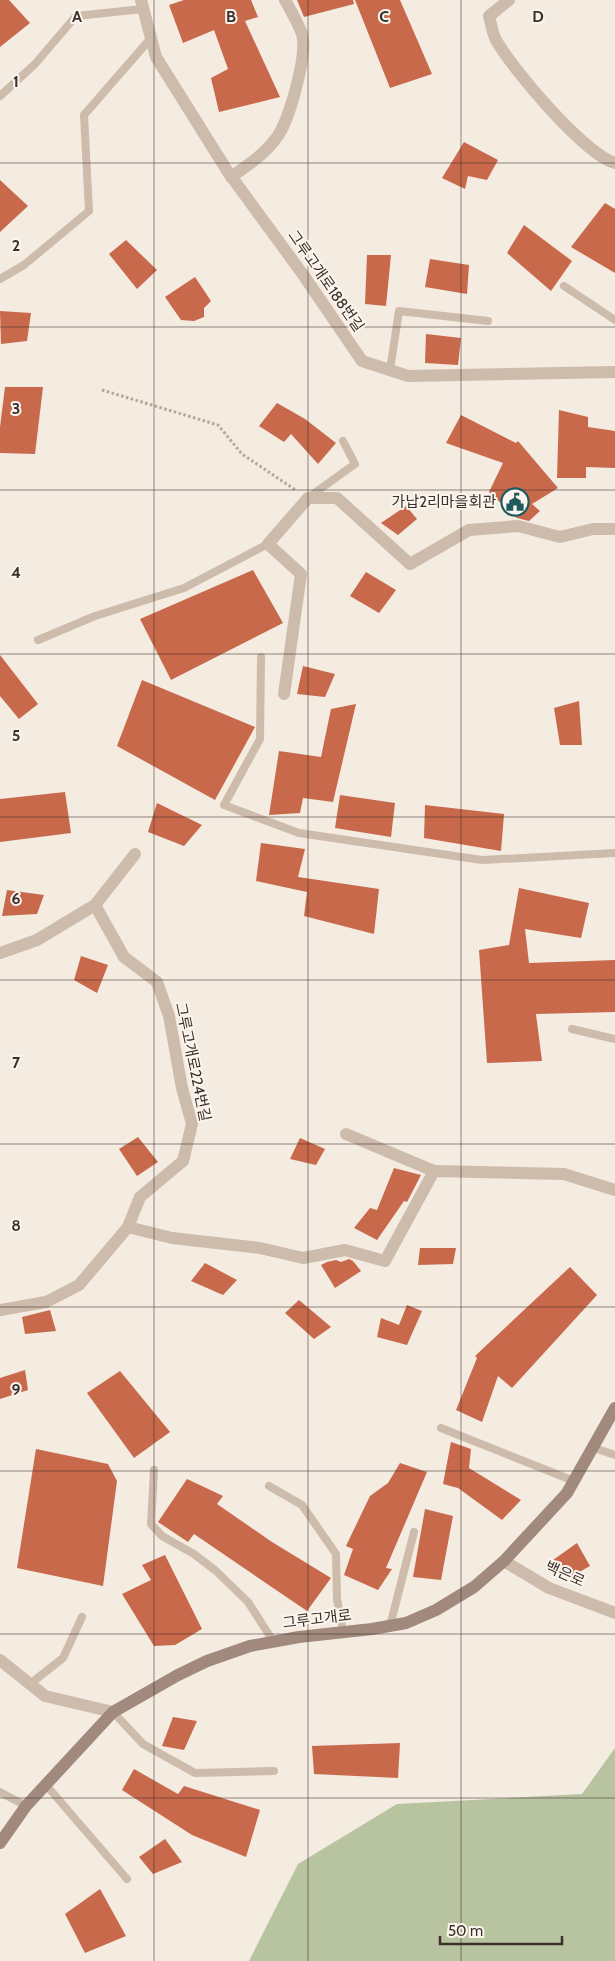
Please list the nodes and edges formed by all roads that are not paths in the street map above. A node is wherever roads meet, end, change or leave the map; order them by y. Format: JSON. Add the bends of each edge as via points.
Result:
{"nodes":[{"id":1,"x":285,"y":0,"type":"edge"},
{"id":2,"x":509,"y":0,"type":"edge"},
{"id":3,"x":142,"y":5,"type":"edge"},
{"id":4,"x":151,"y":38,"type":"junction"},
{"id":5,"x":0,"y":96,"type":"edge"},
{"id":6,"x":615,"y":163,"type":"edge"},
{"id":7,"x":231,"y":177,"type":"junction"},
{"id":8,"x":0,"y":279,"type":"edge"},
{"id":9,"x":564,"y":286,"type":"dead end"},
{"id":10,"x":615,"y":320,"type":"edge"},
{"id":11,"x":488,"y":321,"type":"dead end"},
{"id":12,"x":390,"y":370,"type":"junction"},
{"id":13,"x":615,"y":372,"type":"edge"},
{"id":14,"x":343,"y":441,"type":"dead end"},
{"id":15,"x":308,"y":498,"type":"junction"},
{"id":16,"x":615,"y":530,"type":"edge"},
{"id":17,"x":268,"y":544,"type":"junction"},
{"id":18,"x":38,"y":640,"type":"dead end"},
{"id":19,"x":261,"y":657,"type":"dead end"},
{"id":20,"x":284,"y":694,"type":"dead end"},
{"id":21,"x":135,"y":854,"type":"dead end"},
{"id":22,"x":615,"y":854,"type":"edge"},
{"id":23,"x":95,"y":905,"type":"junction"},
{"id":24,"x":0,"y":953,"type":"edge"},
{"id":25,"x":572,"y":1029,"type":"dead end"},
{"id":26,"x":615,"y":1039,"type":"edge"},
{"id":27,"x":346,"y":1134,"type":"dead end"},
{"id":28,"x":434,"y":1171,"type":"junction"},
{"id":29,"x":615,"y":1190,"type":"edge"},
{"id":30,"x":128,"y":1227,"type":"junction"},
{"id":31,"x":0,"y":1310,"type":"edge"},
{"id":32,"x":615,"y":1408,"type":"edge"},
{"id":33,"x":440,"y":1428,"type":"dead end"},
{"id":34,"x":594,"y":1448,"type":"junction"},
{"id":35,"x":615,"y":1455,"type":"edge"},
{"id":36,"x":154,"y":1470,"type":"dead end"},
{"id":37,"x":574,"y":1481,"type":"junction"},
{"id":38,"x":269,"y":1486,"type":"dead end"},
{"id":39,"x":414,"y":1532,"type":"dead end"},
{"id":40,"x":504,"y":1561,"type":"junction"},
{"id":41,"x":615,"y":1613,"type":"edge"},
{"id":42,"x":82,"y":1617,"type":"dead end"},
{"id":43,"x":390,"y":1626,"type":"junction"},
{"id":44,"x":343,"y":1632,"type":"junction"},
{"id":45,"x":274,"y":1641,"type":"junction"},
{"id":46,"x":0,"y":1660,"type":"edge"},
{"id":47,"x":30,"y":1684,"type":"junction"},
{"id":48,"x":113,"y":1712,"type":"junction"},
{"id":49,"x":274,"y":1771,"type":"dead end"},
{"id":50,"x":46,"y":1785,"type":"junction"},
{"id":51,"x":0,"y":1792,"type":"edge"},
{"id":52,"x":26,"y":1806,"type":"junction"},
{"id":53,"x":0,"y":1843,"type":"edge"},
{"id":54,"x":127,"y":1879,"type":"dead end"}],
"edges":[{"from":1,"to":7,"type":"street","via":[[303,36],[290,109],[279,136],[264,153]]},
{"from":2,"to":6,"type":"street","via":[[489,16],[495,38],[521,77],[589,148]]},
{"from":3,"to":4,"type":"street","name":"그루고개로188번길"},
{"from":3,"to":5,"type":"lane","via":[[76,16],[36,64]]},
{"from":4,"to":7,"type":"street","name":"그루고개로188번길","via":[[156,57]]},
{"from":4,"to":8,"type":"lane","via":[[84,114],[89,211],[24,265]]},
{"from":7,"to":12,"type":"street","name":"그루고개로188번길","via":[[362,361]]},
{"from":9,"to":10,"type":"lane"},
{"from":11,"to":12,"type":"lane","via":[[399,311]]},
{"from":12,"to":13,"type":"street","name":"그루고개로188번길","via":[[408,376]]},
{"from":14,"to":15,"type":"lane","via":[[355,464]]},
{"from":15,"to":16,"type":"street","via":[[337,498],[410,564],[469,530],[518,526],[560,537],[593,529]]},
{"from":15,"to":17,"type":"street"},
{"from":17,"to":18,"type":"lane","via":[[184,588],[94,616]]},
{"from":17,"to":20,"type":"street","via":[[301,574]]},
{"from":19,"to":22,"type":"lane","via":[[260,739],[224,805],[299,832],[482,860]]},
{"from":21,"to":23,"type":"street"},
{"from":23,"to":24,"type":"street","via":[[37,940]]},
{"from":23,"to":30,"type":"street","name":"그루고개로224번길","via":[[124,957],[157,982],[169,1016],[192,1124],[183,1161],[140,1197]]},
{"from":25,"to":26,"type":"lane"},
{"from":27,"to":28,"type":"street"},
{"from":28,"to":29,"type":"street","via":[[564,1174]]},
{"from":28,"to":30,"type":"street","via":[[385,1261],[346,1250],[303,1258],[260,1248],[172,1238]]},
{"from":30,"to":31,"type":"street","name":"그루고개로224번길","via":[[79,1285],[46,1302]]},
{"from":32,"to":34,"type":"street","name":"그루고개로"},
{"from":33,"to":37,"type":"lane"},
{"from":34,"to":35,"type":"lane"},
{"from":34,"to":37,"type":"street","name":"그루고개로"},
{"from":36,"to":45,"type":"lane","via":[[151,1524],[162,1536],[216,1571],[248,1602]]},
{"from":37,"to":40,"type":"street","name":"그루고개로","via":[[544,1520]]},
{"from":38,"to":44,"type":"lane","via":[[302,1506],[336,1554],[337,1599]]},
{"from":39,"to":43,"type":"lane"},
{"from":40,"to":41,"type":"street","name":"백은로","via":[[549,1588]]},
{"from":40,"to":43,"type":"street","name":"그루고개로","via":[[474,1587],[436,1610]]},
{"from":42,"to":47,"type":"lane","via":[[63,1658]]},
{"from":43,"to":44,"type":"street","name":"그루고개로"},
{"from":44,"to":45,"type":"street","name":"그루고개로"},
{"from":45,"to":48,"type":"street","name":"그루고개로","via":[[207,1661]]},
{"from":46,"to":47,"type":"street"},
{"from":47,"to":48,"type":"street","via":[[45,1696]]},
{"from":48,"to":49,"type":"lane","via":[[143,1744],[195,1773]]},
{"from":48,"to":50,"type":"street","name":"그루고개로"},
{"from":50,"to":52,"type":"street","name":"그루고개로"},
{"from":50,"to":54,"type":"lane"},
{"from":51,"to":52,"type":"lane"},
{"from":52,"to":53,"type":"street","name":"그루고개로"}]}
